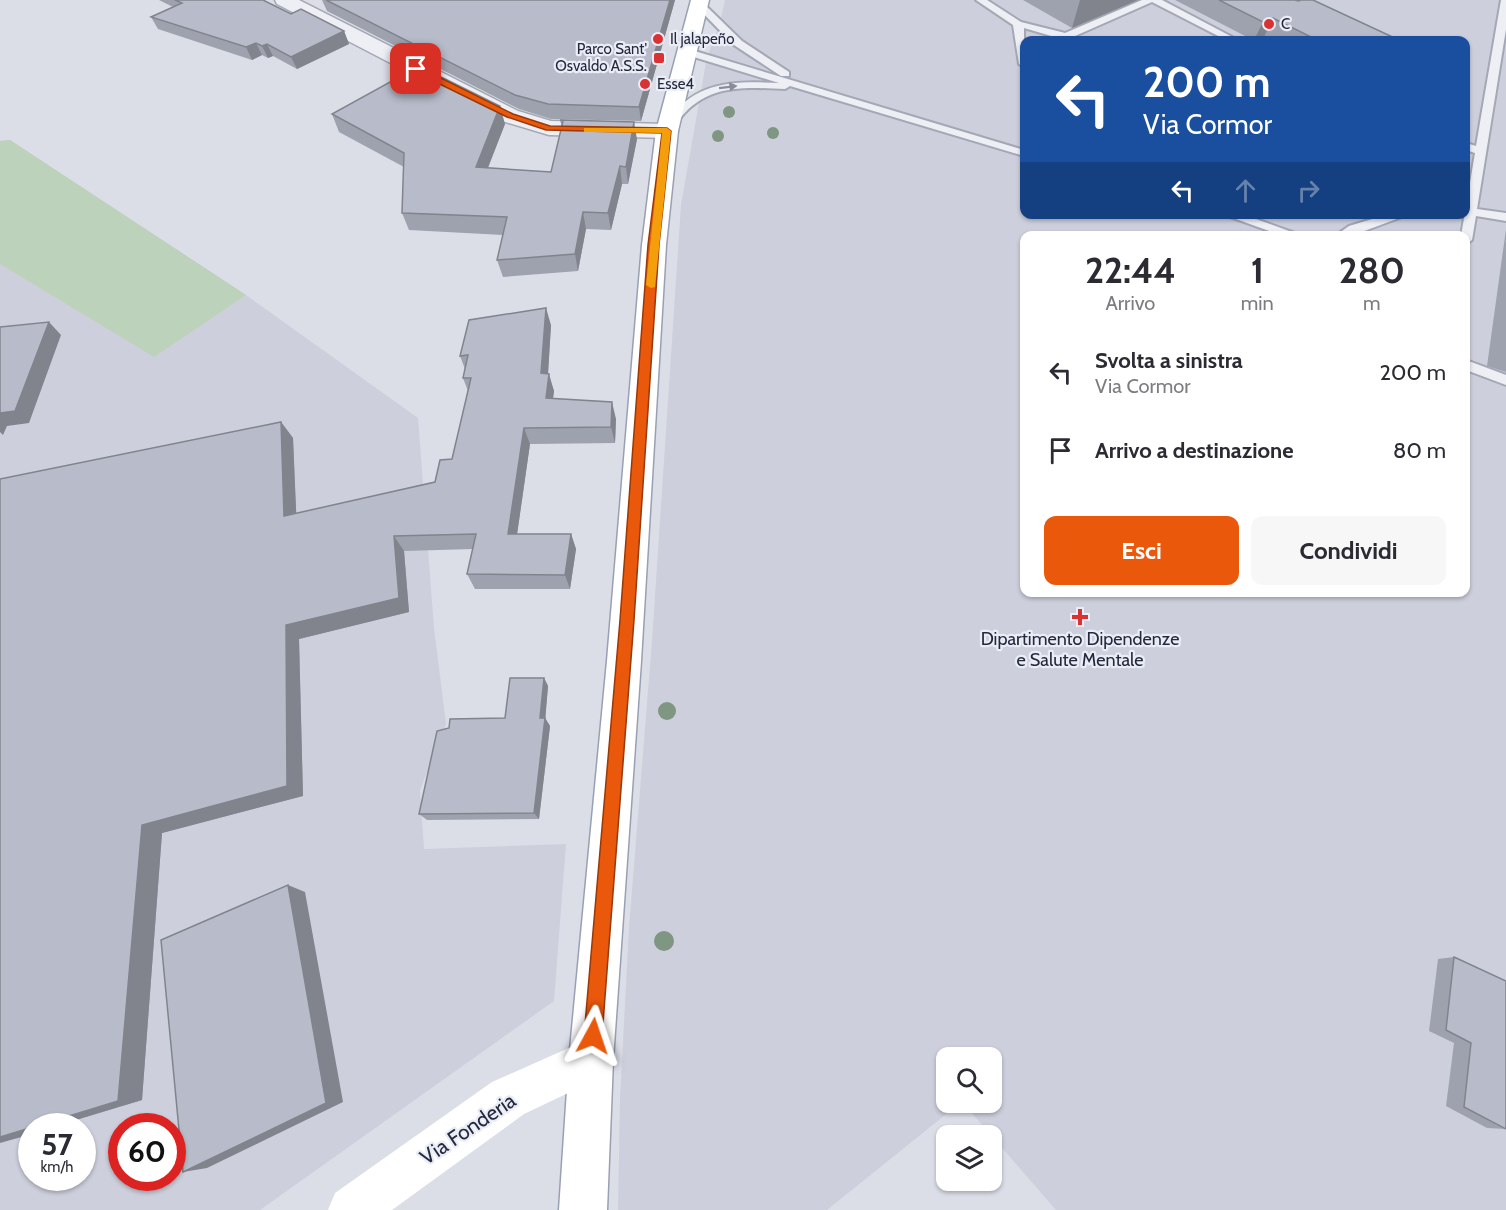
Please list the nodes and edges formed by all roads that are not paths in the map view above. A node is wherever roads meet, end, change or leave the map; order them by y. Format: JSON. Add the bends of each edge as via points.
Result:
{"nodes":[{"id":1,"x":284,"y":0,"type":"edge"},
{"id":2,"x":981,"y":0,"type":"edge"},
{"id":3,"x":1153,"y":0,"type":"edge"},
{"id":4,"x":1506,"y":0,"type":"edge"},
{"id":5,"x":699,"y":2,"type":"edge"},
{"id":6,"x":1018,"y":24,"type":"junction"},
{"id":7,"x":1061,"y":36,"type":"edge"},
{"id":8,"x":1067,"y":36,"type":"edge"},
{"id":9,"x":1225,"y":36,"type":"edge"},
{"id":10,"x":1020,"y":37,"type":"edge"},
{"id":11,"x":687,"y":52,"type":"junction"},
{"id":12,"x":813,"y":88,"type":"junction"},
{"id":13,"x":667,"y":131,"type":"junction"},
{"id":14,"x":1470,"y":148,"type":"edge"},
{"id":15,"x":1481,"y":151,"type":"junction"},
{"id":16,"x":1020,"y":152,"type":"edge"},
{"id":17,"x":1470,"y":202,"type":"edge"},
{"id":18,"x":1470,"y":211,"type":"edge"},
{"id":19,"x":1506,"y":217,"type":"edge"},
{"id":20,"x":1244,"y":219,"type":"edge"},
{"id":21,"x":1387,"y":219,"type":"edge"},
{"id":22,"x":1281,"y":231,"type":"edge"},
{"id":23,"x":1350,"y":231,"type":"edge"},
{"id":24,"x":1470,"y":366,"type":"edge"},
{"id":25,"x":1506,"y":380,"type":"edge"},
{"id":26,"x":591,"y":1060,"type":"junction"},
{"id":27,"x":352,"y":1210,"type":"edge"},
{"id":28,"x":583,"y":1210,"type":"edge"}],
"edges":[{"from":1,"to":13,"type":"street","via":[[510,116],[549,128]]},
{"from":2,"to":6,"type":"lane"},
{"from":3,"to":8,"type":"lane"},
{"from":3,"to":9,"type":"lane"},
{"from":4,"to":15,"type":"lane"},
{"from":5,"to":11,"type":"main road"},
{"from":5,"to":12,"type":"lane","via":[[738,43]]},
{"from":6,"to":7,"type":"lane"},
{"from":6,"to":10,"type":"lane"},
{"from":11,"to":12,"type":"lane"},
{"from":11,"to":13,"type":"main road"},
{"from":13,"to":12,"type":"lane","one_way":true,"via":[[678,110],[700,93],[745,85]]},
{"from":12,"to":16,"type":"lane"},
{"from":13,"to":26,"type":"main road","via":[[654,245]]},
{"from":14,"to":15,"type":"lane"},
{"from":15,"to":17,"type":"lane"},
{"from":18,"to":19,"type":"lane"},
{"from":20,"to":22,"type":"lane"},
{"from":21,"to":23,"type":"lane"},
{"from":24,"to":25,"type":"lane"},
{"from":26,"to":27,"type":"main road","name":"Via Fonderia","via":[[508,1098]]},
{"from":26,"to":28,"type":"main road"}]}
